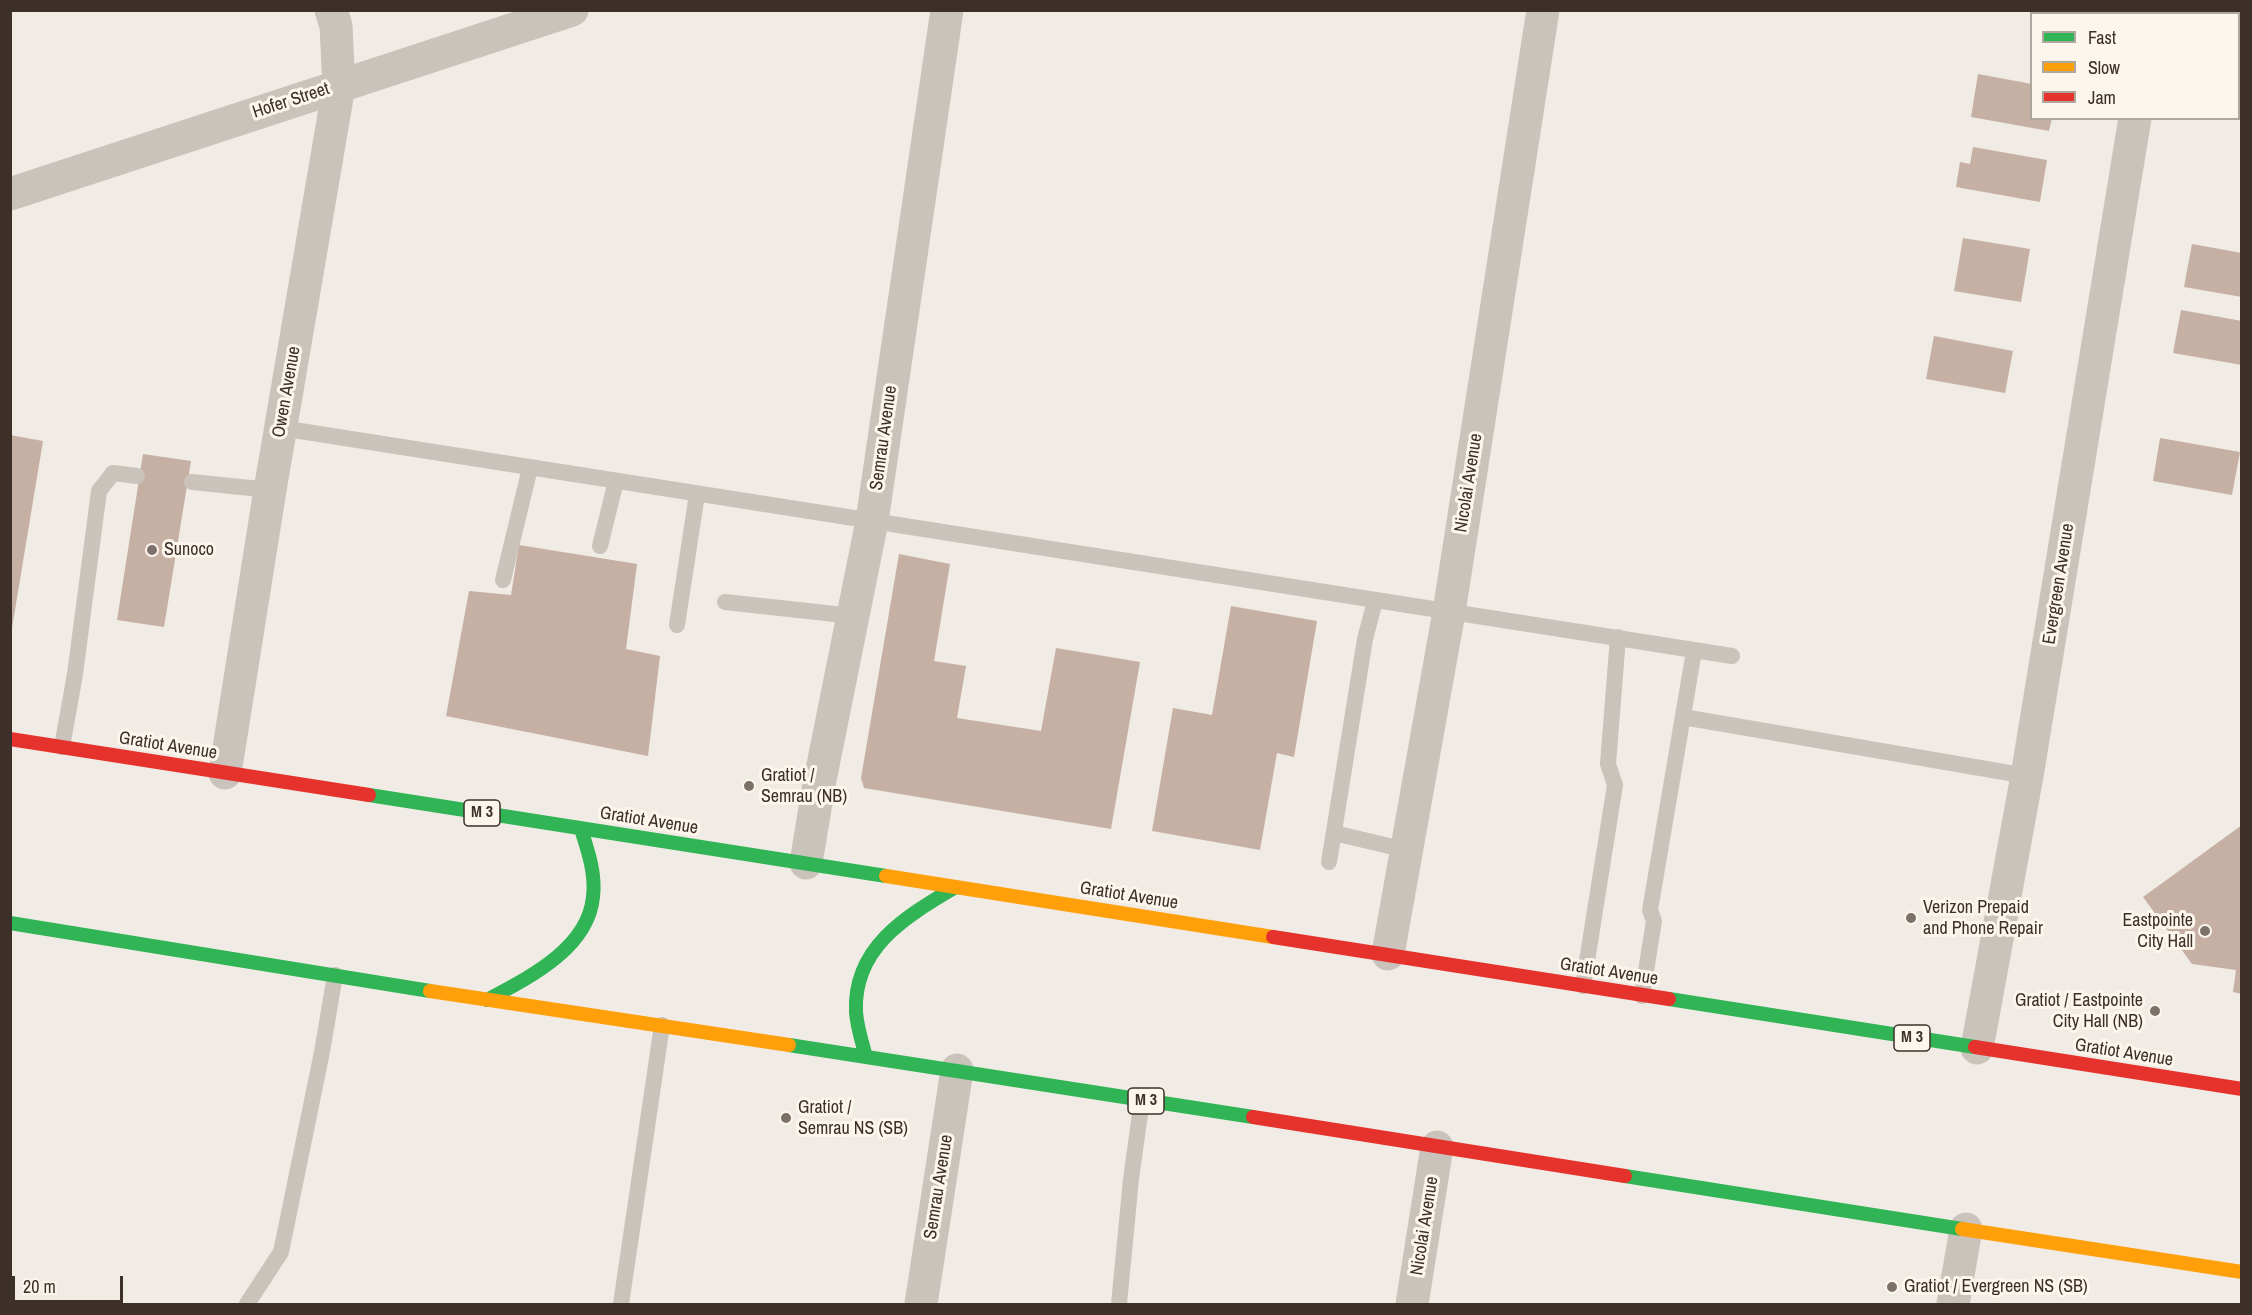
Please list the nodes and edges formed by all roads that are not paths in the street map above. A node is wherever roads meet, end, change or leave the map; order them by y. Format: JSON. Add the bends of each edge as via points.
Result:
{"nodes":[{"id":1,"x":331,"y":10,"type":"edge"},
{"id":2,"x":572,"y":10,"type":"edge"},
{"id":3,"x":947,"y":10,"type":"edge"},
{"id":4,"x":1543,"y":10,"type":"edge"},
{"id":5,"x":339,"y":86,"type":"junction"},
{"id":6,"x":2135,"y":120,"type":"edge"},
{"id":7,"x":10,"y":194,"type":"edge"},
{"id":8,"x":281,"y":428,"type":"junction"},
{"id":9,"x":530,"y":468,"type":"junction"},
{"id":10,"x":137,"y":476,"type":"dead end"},
{"id":11,"x":616,"y":481,"type":"junction"},
{"id":12,"x":192,"y":482,"type":"dead end"},
{"id":13,"x":270,"y":490,"type":"junction"},
{"id":14,"x":697,"y":494,"type":"junction"},
{"id":15,"x":872,"y":521,"type":"junction"},
{"id":16,"x":600,"y":546,"type":"dead end"},
{"id":17,"x":503,"y":580,"type":"dead end"},
{"id":18,"x":1375,"y":601,"type":"junction"},
{"id":19,"x":724,"y":602,"type":"dead end"},
{"id":20,"x":1449,"y":612,"type":"junction"},
{"id":21,"x":853,"y":616,"type":"junction"},
{"id":22,"x":677,"y":625,"type":"dead end"},
{"id":23,"x":1618,"y":637,"type":"junction"},
{"id":24,"x":1694,"y":651,"type":"junction"},
{"id":25,"x":1732,"y":656,"type":"dead end"},
{"id":26,"x":1683,"y":717,"type":"junction"},
{"id":27,"x":10,"y":739,"type":"edge"},
{"id":28,"x":62,"y":747,"type":"junction"},
{"id":29,"x":225,"y":773,"type":"junction"},
{"id":30,"x":2027,"y":776,"type":"junction"},
{"id":31,"x":581,"y":829,"type":"junction"},
{"id":32,"x":1334,"y":833,"type":"junction"},
{"id":33,"x":1406,"y":850,"type":"junction"},
{"id":34,"x":1329,"y":862,"type":"dead end"},
{"id":35,"x":806,"y":863,"type":"junction"},
{"id":36,"x":954,"y":888,"type":"junction"},
{"id":37,"x":10,"y":923,"type":"edge"},
{"id":38,"x":1388,"y":954,"type":"junction"},
{"id":39,"x":335,"y":975,"type":"junction"},
{"id":40,"x":1583,"y":986,"type":"junction"},
{"id":41,"x":1642,"y":996,"type":"junction"},
{"id":42,"x":487,"y":1000,"type":"junction"},
{"id":43,"x":662,"y":1025,"type":"junction"},
{"id":44,"x":1977,"y":1048,"type":"junction"},
{"id":45,"x":866,"y":1057,"type":"junction"},
{"id":46,"x":957,"y":1070,"type":"junction"},
{"id":47,"x":2241,"y":1089,"type":"edge"},
{"id":48,"x":1142,"y":1100,"type":"junction"},
{"id":49,"x":1437,"y":1148,"type":"junction"},
{"id":50,"x":1966,"y":1229,"type":"junction"},
{"id":51,"x":2241,"y":1272,"type":"edge"},
{"id":52,"x":247,"y":1305,"type":"edge"},
{"id":53,"x":621,"y":1305,"type":"edge"},
{"id":54,"x":921,"y":1305,"type":"edge"},
{"id":55,"x":1119,"y":1305,"type":"edge"},
{"id":56,"x":1413,"y":1305,"type":"edge"},
{"id":57,"x":1953,"y":1305,"type":"edge"}],
"edges":[{"from":1,"to":5,"type":"street","name":"Owen Avenue","via":[[336,26]]},
{"from":2,"to":5,"type":"street","name":"Hofer Street"},
{"from":3,"to":15,"type":"street","name":"Semrau Avenue"},
{"from":4,"to":20,"type":"street","name":"Nicolai Avenue"},
{"from":5,"to":7,"type":"street","name":"Hofer Street"},
{"from":5,"to":8,"type":"street","name":"Owen Avenue"},
{"from":6,"to":30,"type":"street","name":"Evergreen Avenue"},
{"from":8,"to":9,"type":"lane"},
{"from":8,"to":13,"type":"street","name":"Owen Avenue"},
{"from":9,"to":11,"type":"lane"},
{"from":9,"to":17,"type":"lane"},
{"from":10,"to":28,"type":"lane","via":[[113,473],[99,491]]},
{"from":11,"to":14,"type":"lane"},
{"from":11,"to":16,"type":"lane"},
{"from":12,"to":13,"type":"lane"},
{"from":13,"to":29,"type":"street","name":"Owen Avenue"},
{"from":14,"to":15,"type":"lane"},
{"from":14,"to":22,"type":"lane"},
{"from":15,"to":18,"type":"lane"},
{"from":15,"to":21,"type":"street","name":"Semrau Avenue"},
{"from":18,"to":20,"type":"lane"},
{"from":18,"to":32,"type":"lane","via":[[1365,639]]},
{"from":19,"to":21,"type":"lane"},
{"from":20,"to":23,"type":"lane"},
{"from":20,"to":33,"type":"street","name":"Nicolai Avenue"},
{"from":21,"to":35,"type":"street","name":"Semrau Avenue"},
{"from":23,"to":24,"type":"lane"},
{"from":23,"to":40,"type":"lane","via":[[1608,764],[1615,785]]},
{"from":24,"to":25,"type":"lane"},
{"from":24,"to":26,"type":"lane"},
{"from":26,"to":30,"type":"lane"},
{"from":26,"to":41,"type":"lane","via":[[1650,910],[1654,921]]},
{"from":27,"to":28,"type":"main road","name":"Gratiot Avenue","number":"M 3"},
{"from":28,"to":29,"type":"main road","name":"Gratiot Avenue","number":"M 3"},
{"from":29,"to":31,"type":"main road","name":"Gratiot Avenue","number":"M 3"},
{"from":30,"to":44,"type":"street","name":"Evergreen Avenue"},
{"from":31,"to":35,"type":"main road","name":"Gratiot Avenue","number":"M 3"},
{"from":31,"to":42,"type":"main road","via":[[591,856],[594,882],[592,906],[584,925],[550,962]]},
{"from":32,"to":33,"type":"lane"},
{"from":32,"to":34,"type":"lane"},
{"from":33,"to":38,"type":"street","name":"Nicolai Avenue"},
{"from":35,"to":36,"type":"main road","name":"Gratiot Avenue","number":"M 3"},
{"from":36,"to":38,"type":"main road","name":"Gratiot Avenue","number":"M 3"},
{"from":36,"to":45,"type":"main road","via":[[895,927],[863,965],[856,1009]]},
{"from":37,"to":39,"type":"main road","number":"M 3"},
{"from":38,"to":40,"type":"main road","name":"Gratiot Avenue","number":"M 3"},
{"from":39,"to":42,"type":"main road","number":"M 3"},
{"from":39,"to":52,"type":"lane","via":[[281,1252]]},
{"from":40,"to":41,"type":"main road","name":"Gratiot Avenue","number":"M 3"},
{"from":41,"to":44,"type":"main road","name":"Gratiot Avenue","number":"M 3"},
{"from":42,"to":43,"type":"main road","number":"M 3"},
{"from":43,"to":45,"type":"main road","number":"M 3"},
{"from":43,"to":53,"type":"lane"},
{"from":44,"to":47,"type":"main road","name":"Gratiot Avenue","number":"M 3"},
{"from":45,"to":46,"type":"main road","number":"M 3"},
{"from":46,"to":48,"type":"main road","number":"M 3"},
{"from":46,"to":54,"type":"street","name":"Semrau Avenue"},
{"from":48,"to":49,"type":"main road","number":"M 3"},
{"from":48,"to":55,"type":"lane"},
{"from":49,"to":50,"type":"main road","number":"M 3"},
{"from":49,"to":56,"type":"street","name":"Nicolai Avenue"},
{"from":50,"to":51,"type":"main road","number":"M 3"},
{"from":50,"to":57,"type":"street"}]}
